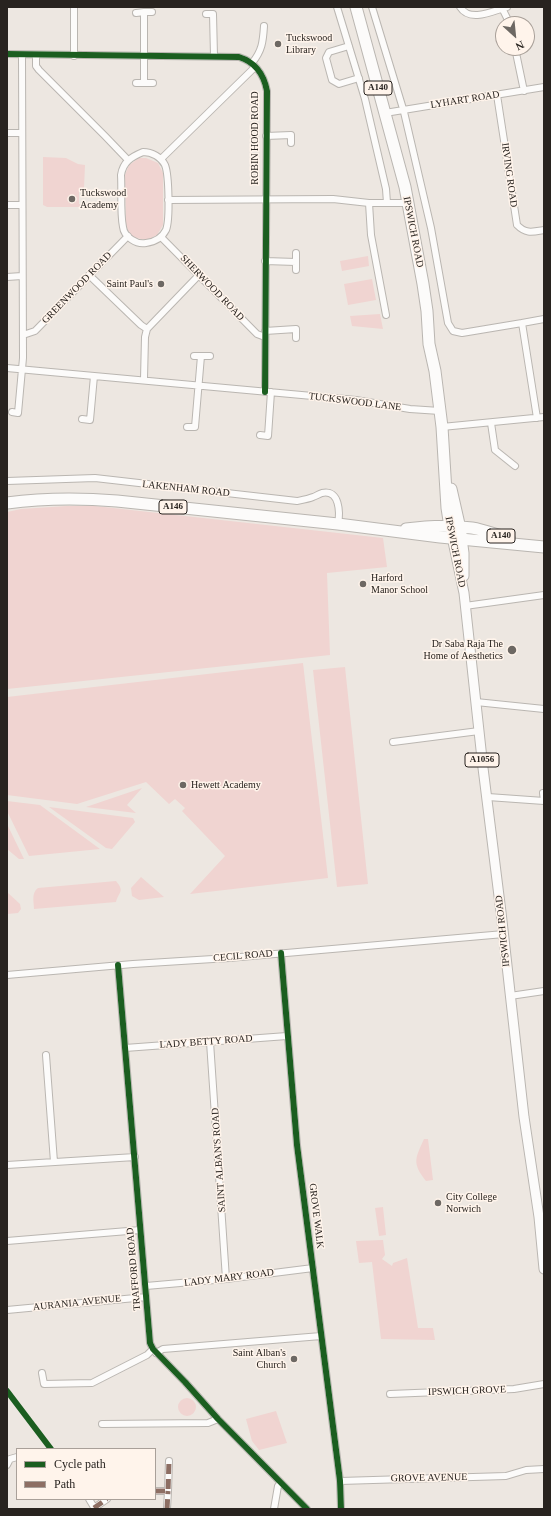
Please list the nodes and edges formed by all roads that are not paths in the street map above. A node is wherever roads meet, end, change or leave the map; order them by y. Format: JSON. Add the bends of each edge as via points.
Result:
{"nodes":[{"id":1,"x":74,"y":7,"type":"edge"},
{"id":2,"x":337,"y":7,"type":"edge"},
{"id":3,"x":356,"y":7,"type":"edge"},
{"id":4,"x":372,"y":7,"type":"edge"},
{"id":5,"x":460,"y":7,"type":"edge"},
{"id":6,"x":505,"y":8,"type":"edge"},
{"id":7,"x":144,"y":12,"type":"junction"},
{"id":8,"x":152,"y":12,"type":"dead end"},
{"id":9,"x":136,"y":13,"type":"dead end"},
{"id":10,"x":206,"y":14,"type":"dead end"},
{"id":11,"x":214,"y":14,"type":"junction"},
{"id":12,"x":221,"y":14,"type":"dead end"},
{"id":13,"x":264,"y":26,"type":"dead end"},
{"id":14,"x":349,"y":46,"type":"junction"},
{"id":15,"x":7,"y":54,"type":"edge"},
{"id":16,"x":22,"y":55,"type":"junction"},
{"id":17,"x":36,"y":55,"type":"junction"},
{"id":18,"x":74,"y":56,"type":"junction"},
{"id":19,"x":145,"y":56,"type":"junction"},
{"id":20,"x":214,"y":56,"type":"junction"},
{"id":21,"x":517,"y":56,"type":"edge"},
{"id":22,"x":254,"y":65,"type":"junction"},
{"id":23,"x":22,"y":66,"type":"junction"},
{"id":24,"x":36,"y":66,"type":"junction"},
{"id":25,"x":359,"y":78,"type":"junction"},
{"id":26,"x":153,"y":82,"type":"dead end"},
{"id":27,"x":136,"y":83,"type":"dead end"},
{"id":28,"x":144,"y":83,"type":"junction"},
{"id":29,"x":544,"y":87,"type":"edge"},
{"id":30,"x":524,"y":91,"type":"junction"},
{"id":31,"x":497,"y":94,"type":"junction"},
{"id":32,"x":403,"y":109,"type":"junction"},
{"id":33,"x":385,"y":113,"type":"junction"},
{"id":34,"x":7,"y":133,"type":"edge"},
{"id":35,"x":22,"y":133,"type":"junction"},
{"id":36,"x":266,"y":136,"type":"junction"},
{"id":37,"x":291,"y":143,"type":"dead end"},
{"id":38,"x":161,"y":159,"type":"junction"},
{"id":39,"x":128,"y":160,"type":"junction"},
{"id":40,"x":265,"y":199,"type":"junction"},
{"id":41,"x":168,"y":200,"type":"junction"},
{"id":42,"x":369,"y":203,"type":"junction"},
{"id":43,"x":387,"y":203,"type":"junction"},
{"id":44,"x":408,"y":203,"type":"junction"},
{"id":45,"x":7,"y":205,"type":"edge"},
{"id":46,"x":22,"y":205,"type":"junction"},
{"id":47,"x":544,"y":230,"type":"edge"},
{"id":48,"x":128,"y":236,"type":"junction"},
{"id":49,"x":161,"y":237,"type":"junction"},
{"id":50,"x":296,"y":253,"type":"dead end"},
{"id":51,"x":265,"y":262,"type":"junction"},
{"id":52,"x":296,"y":262,"type":"junction"},
{"id":53,"x":296,"y":270,"type":"dead end"},
{"id":54,"x":89,"y":275,"type":"junction"},
{"id":55,"x":200,"y":275,"type":"junction"},
{"id":56,"x":7,"y":276,"type":"edge"},
{"id":57,"x":22,"y":276,"type":"junction"},
{"id":58,"x":388,"y":312,"type":"dead end"},
{"id":59,"x":544,"y":320,"type":"edge"},
{"id":60,"x":296,"y":322,"type":"dead end"},
{"id":61,"x":522,"y":323,"type":"junction"},
{"id":62,"x":147,"y":329,"type":"junction"},
{"id":63,"x":296,"y":329,"type":"junction"},
{"id":64,"x":265,"y":334,"type":"junction"},
{"id":65,"x":23,"y":335,"type":"junction"},
{"id":66,"x":296,"y":338,"type":"dead end"},
{"id":67,"x":194,"y":356,"type":"dead end"},
{"id":68,"x":201,"y":356,"type":"junction"},
{"id":69,"x":210,"y":356,"type":"dead end"},
{"id":70,"x":7,"y":368,"type":"edge"},
{"id":71,"x":22,"y":369,"type":"junction"},
{"id":72,"x":94,"y":376,"type":"junction"},
{"id":73,"x":144,"y":379,"type":"junction"},
{"id":74,"x":198,"y":385,"type":"junction"},
{"id":75,"x":268,"y":392,"type":"junction"},
{"id":76,"x":440,"y":411,"type":"junction"},
{"id":77,"x":18,"y":413,"type":"dead end"},
{"id":78,"x":544,"y":417,"type":"edge"},
{"id":79,"x":537,"y":418,"type":"junction"},
{"id":80,"x":82,"y":419,"type":"dead end"},
{"id":81,"x":90,"y":420,"type":"junction"},
{"id":82,"x":98,"y":421,"type":"dead end"},
{"id":83,"x":491,"y":423,"type":"junction"},
{"id":84,"x":187,"y":427,"type":"dead end"},
{"id":85,"x":195,"y":427,"type":"junction"},
{"id":86,"x":442,"y":427,"type":"junction"},
{"id":87,"x":202,"y":428,"type":"dead end"},
{"id":88,"x":260,"y":435,"type":"dead end"},
{"id":89,"x":268,"y":436,"type":"junction"},
{"id":90,"x":276,"y":437,"type":"dead end"},
{"id":91,"x":515,"y":466,"type":"dead end"},
{"id":92,"x":7,"y":481,"type":"edge"},
{"id":93,"x":7,"y":504,"type":"edge"},
{"id":94,"x":338,"y":524,"type":"junction"},
{"id":95,"x":456,"y":532,"type":"junction"},
{"id":96,"x":543,"y":547,"type":"edge"},
{"id":97,"x":544,"y":595,"type":"edge"},
{"id":98,"x":465,"y":606,"type":"junction"},
{"id":99,"x":476,"y":702,"type":"junction"},
{"id":100,"x":544,"y":709,"type":"edge"},
{"id":101,"x":479,"y":731,"type":"junction"},
{"id":102,"x":393,"y":742,"type":"dead end"},
{"id":103,"x":543,"y":793,"type":"edge"},
{"id":104,"x":488,"y":797,"type":"junction"},
{"id":105,"x":544,"y":802,"type":"edge"},
{"id":106,"x":504,"y":934,"type":"junction"},
{"id":107,"x":281,"y":953,"type":"junction"},
{"id":108,"x":118,"y":965,"type":"junction"},
{"id":109,"x":7,"y":975,"type":"edge"},
{"id":110,"x":544,"y":992,"type":"edge"},
{"id":111,"x":510,"y":996,"type":"junction"},
{"id":112,"x":287,"y":1036,"type":"junction"},
{"id":113,"x":210,"y":1042,"type":"junction"},
{"id":114,"x":125,"y":1048,"type":"junction"},
{"id":115,"x":46,"y":1055,"type":"dead end"},
{"id":116,"x":135,"y":1157,"type":"junction"},
{"id":117,"x":54,"y":1162,"type":"junction"},
{"id":118,"x":7,"y":1165,"type":"edge"},
{"id":119,"x":140,"y":1230,"type":"junction"},
{"id":120,"x":7,"y":1240,"type":"edge"},
{"id":121,"x":313,"y":1268,"type":"junction"},
{"id":122,"x":544,"y":1269,"type":"edge"},
{"id":123,"x":226,"y":1279,"type":"junction"},
{"id":124,"x":146,"y":1286,"type":"junction"},
{"id":125,"x":146,"y":1297,"type":"junction"},
{"id":126,"x":7,"y":1310,"type":"edge"},
{"id":127,"x":321,"y":1336,"type":"junction"},
{"id":128,"x":154,"y":1351,"type":"junction"},
{"id":129,"x":42,"y":1373,"type":"dead end"},
{"id":130,"x":544,"y":1384,"type":"edge"},
{"id":131,"x":390,"y":1394,"type":"dead end"},
{"id":132,"x":218,"y":1419,"type":"junction"},
{"id":133,"x":102,"y":1424,"type":"dead end"},
{"id":134,"x":16,"y":1457,"type":"edge"},
{"id":135,"x":169,"y":1461,"type":"dead end"},
{"id":136,"x":7,"y":1465,"type":"edge"},
{"id":137,"x":544,"y":1469,"type":"edge"},
{"id":138,"x":340,"y":1481,"type":"junction"},
{"id":139,"x":281,"y":1483,"type":"junction"},
{"id":140,"x":156,"y":1491,"type":"edge"},
{"id":141,"x":168,"y":1491,"type":"junction"},
{"id":142,"x":106,"y":1500,"type":"edge"},
{"id":143,"x":95,"y":1508,"type":"edge"},
{"id":144,"x":167,"y":1509,"type":"edge"},
{"id":145,"x":274,"y":1509,"type":"edge"},
{"id":146,"x":307,"y":1509,"type":"edge"},
{"id":147,"x":341,"y":1509,"type":"edge"}],
"edges":[{"from":1,"to":18,"type":"street"},
{"from":2,"to":14,"type":"street","name":"IPSWICH ROAD"},
{"from":3,"to":33,"type":"highway","name":"IPSWICH ROAD","number":"A140"},
{"from":4,"to":32,"type":"street","name":"IPSWICH ROAD"},
{"from":5,"to":6,"type":"street","via":[[469,15]]},
{"from":7,"to":8,"type":"street"},
{"from":7,"to":9,"type":"street"},
{"from":7,"to":19,"type":"street"},
{"from":10,"to":11,"type":"street"},
{"from":11,"to":12,"type":"street"},
{"from":11,"to":20,"type":"street"},
{"from":13,"to":22,"type":"street","via":[[263,44]]},
{"from":14,"to":25,"type":"street","name":"IPSWICH ROAD"},
{"from":14,"to":25,"type":"street","via":[[327,54],[332,80],[339,84]]},
{"from":15,"to":16,"type":"street"},
{"from":16,"to":17,"type":"street"},
{"from":16,"to":23,"type":"street"},
{"from":17,"to":18,"type":"street"},
{"from":17,"to":24,"type":"street"},
{"from":18,"to":19,"type":"street"},
{"from":19,"to":20,"type":"street"},
{"from":19,"to":28,"type":"street"},
{"from":20,"to":22,"type":"street","via":[[239,57]]},
{"from":21,"to":30,"type":"street"},
{"from":22,"to":36,"type":"street","name":"ROBIN HOOD ROAD","via":[[265,81],[267,92]]},
{"from":22,"to":38,"type":"street"},
{"from":23,"to":24,"type":"street"},
{"from":23,"to":35,"type":"street"},
{"from":24,"to":39,"type":"street"},
{"from":25,"to":43,"type":"street","name":"IPSWICH ROAD","via":[[366,99]]},
{"from":26,"to":28,"type":"street"},
{"from":27,"to":28,"type":"street"},
{"from":29,"to":30,"type":"street","name":"LYHART ROAD"},
{"from":30,"to":31,"type":"street","name":"LYHART ROAD"},
{"from":31,"to":32,"type":"street","name":"LYHART ROAD"},
{"from":31,"to":47,"type":"street","name":"IRVING ROAD","via":[[517,225],[523,231]]},
{"from":32,"to":33,"type":"street","name":"LYHART ROAD"},
{"from":32,"to":61,"type":"street","name":"IPSWICH ROAD","via":[[432,234],[448,323],[459,333]]},
{"from":33,"to":44,"type":"highway","name":"IPSWICH ROAD","number":"A140"},
{"from":34,"to":35,"type":"street"},
{"from":35,"to":46,"type":"street"},
{"from":36,"to":37,"type":"street","via":[[291,132]]},
{"from":36,"to":40,"type":"street","name":"ROBIN HOOD ROAD"},
{"from":38,"to":39,"type":"street","via":[[143,152]]},
{"from":38,"to":41,"type":"street","via":[[167,171]]},
{"from":39,"to":48,"type":"street","via":[[122,169],[123,228]]},
{"from":40,"to":41,"type":"street"},
{"from":40,"to":42,"type":"street","via":[[333,199]]},
{"from":40,"to":51,"type":"street","name":"ROBIN HOOD ROAD"},
{"from":41,"to":49,"type":"street","via":[[168,221]]},
{"from":42,"to":43,"type":"street"},
{"from":42,"to":58,"type":"street","via":[[371,235]]},
{"from":43,"to":44,"type":"street"},
{"from":44,"to":76,"type":"highway","name":"IPSWICH ROAD","number":"A140","via":[[427,310],[429,344]]},
{"from":45,"to":46,"type":"street"},
{"from":46,"to":57,"type":"street"},
{"from":48,"to":49,"type":"street","via":[[144,244]]},
{"from":48,"to":54,"type":"street","name":"GREENWOOD ROAD"},
{"from":49,"to":55,"type":"street","name":"SHERWOOD ROAD"},
{"from":50,"to":52,"type":"street"},
{"from":51,"to":52,"type":"street"},
{"from":51,"to":64,"type":"street","name":"ROBIN HOOD ROAD"},
{"from":52,"to":53,"type":"street"},
{"from":54,"to":62,"type":"street"},
{"from":54,"to":65,"type":"street","name":"GREENWOOD ROAD","via":[[35,331]]},
{"from":55,"to":62,"type":"street"},
{"from":55,"to":64,"type":"street","name":"SHERWOOD ROAD","via":[[257,334]]},
{"from":56,"to":57,"type":"street"},
{"from":57,"to":65,"type":"street"},
{"from":59,"to":61,"type":"street","name":"IPSWICH ROAD"},
{"from":60,"to":63,"type":"street"},
{"from":61,"to":79,"type":"street"},
{"from":62,"to":73,"type":"street"},
{"from":63,"to":64,"type":"street"},
{"from":63,"to":66,"type":"street"},
{"from":64,"to":75,"type":"street","name":"ROBIN HOOD ROAD"},
{"from":65,"to":71,"type":"street"},
{"from":67,"to":68,"type":"street"},
{"from":68,"to":69,"type":"street"},
{"from":68,"to":74,"type":"street"},
{"from":70,"to":71,"type":"street","name":"TUCKSWOOD LANE"},
{"from":71,"to":72,"type":"street","name":"TUCKSWOOD LANE"},
{"from":71,"to":77,"type":"street"},
{"from":72,"to":73,"type":"street","name":"TUCKSWOOD LANE"},
{"from":72,"to":81,"type":"street"},
{"from":73,"to":74,"type":"street","name":"TUCKSWOOD LANE"},
{"from":74,"to":75,"type":"street","name":"TUCKSWOOD LANE"},
{"from":74,"to":85,"type":"street"},
{"from":75,"to":76,"type":"street","name":"TUCKSWOOD LANE"},
{"from":75,"to":89,"type":"street"},
{"from":76,"to":86,"type":"highway","name":"IPSWICH ROAD","number":"A140"},
{"from":78,"to":79,"type":"street"},
{"from":79,"to":83,"type":"street"},
{"from":80,"to":81,"type":"street"},
{"from":81,"to":82,"type":"street"},
{"from":83,"to":86,"type":"street"},
{"from":83,"to":91,"type":"street","via":[[495,450]]},
{"from":84,"to":85,"type":"street"},
{"from":85,"to":87,"type":"street"},
{"from":86,"to":95,"type":"highway","name":"IPSWICH ROAD","number":"A140","via":[[447,508]]},
{"from":88,"to":89,"type":"street"},
{"from":89,"to":90,"type":"street"},
{"from":92,"to":94,"type":"street","name":"LAKENHAM ROAD","via":[[95,478],[297,501],[327,493],[336,499],[340,512]]},
{"from":93,"to":94,"type":"highway","name":"LAKENHAM ROAD","number":"A146","via":[[43,499],[88,499]]},
{"from":94,"to":95,"type":"highway","name":"LAKENHAM ROAD","number":"A146","via":[[387,530],[431,526]]},
{"from":95,"to":96,"type":"highway","number":"A140","via":[[472,528]]},
{"from":95,"to":98,"type":"main road","name":"IPSWICH ROAD","number":"A1056"},
{"from":97,"to":98,"type":"street"},
{"from":98,"to":99,"type":"main road","name":"IPSWICH ROAD","number":"A1056"},
{"from":99,"to":100,"type":"street"},
{"from":99,"to":101,"type":"main road","name":"IPSWICH ROAD","number":"A1056"},
{"from":101,"to":102,"type":"street"},
{"from":101,"to":104,"type":"main road","name":"IPSWICH ROAD","number":"A1056"},
{"from":103,"to":105,"type":"street"},
{"from":104,"to":105,"type":"street"},
{"from":104,"to":106,"type":"main road","name":"IPSWICH ROAD","number":"A1056"},
{"from":106,"to":107,"type":"street","name":"CECIL ROAD"},
{"from":106,"to":111,"type":"main road","name":"IPSWICH ROAD","number":"A1056"},
{"from":107,"to":108,"type":"street","name":"CECIL ROAD"},
{"from":107,"to":112,"type":"street","name":"GROVE WALK"},
{"from":108,"to":109,"type":"street","name":"CECIL ROAD"},
{"from":108,"to":114,"type":"street","name":"TRAFFORD ROAD"},
{"from":110,"to":111,"type":"street"},
{"from":111,"to":122,"type":"main road","name":"IPSWICH ROAD","number":"A1056"},
{"from":112,"to":113,"type":"street","name":"LADY BETTY ROAD"},
{"from":112,"to":121,"type":"street","name":"GROVE WALK","via":[[297,1145]]},
{"from":113,"to":114,"type":"street","name":"LADY BETTY ROAD"},
{"from":113,"to":123,"type":"street","name":"SAINT ALBAN'S ROAD"},
{"from":114,"to":116,"type":"street","name":"TRAFFORD ROAD"},
{"from":115,"to":117,"type":"street"},
{"from":116,"to":117,"type":"street"},
{"from":116,"to":119,"type":"street","name":"TRAFFORD ROAD"},
{"from":117,"to":118,"type":"street"},
{"from":119,"to":120,"type":"street"},
{"from":119,"to":124,"type":"street","name":"TRAFFORD ROAD"},
{"from":121,"to":123,"type":"street","name":"LADY MARY ROAD"},
{"from":121,"to":127,"type":"street","name":"GROVE WALK"},
{"from":123,"to":124,"type":"street","name":"LADY MARY ROAD"},
{"from":124,"to":125,"type":"street","name":"TRAFFORD ROAD"},
{"from":125,"to":126,"type":"street","name":"AURANIA AVENUE"},
{"from":125,"to":128,"type":"street","name":"TRAFFORD ROAD"},
{"from":127,"to":128,"type":"street"},
{"from":127,"to":138,"type":"street","name":"GROVE WALK"},
{"from":128,"to":129,"type":"street","via":[[92,1383],[43,1386]]},
{"from":128,"to":132,"type":"street"},
{"from":130,"to":131,"type":"street","name":"IPSWICH GROVE","via":[[488,1391]]},
{"from":132,"to":133,"type":"street","via":[[208,1423]]},
{"from":132,"to":139,"type":"street"},
{"from":134,"to":136,"type":"street","via":[[10,1459]]},
{"from":135,"to":141,"type":"street"},
{"from":137,"to":138,"type":"street","name":"GROVE AVENUE","via":[[526,1470],[506,1476]]},
{"from":138,"to":147,"type":"street"},
{"from":139,"to":145,"type":"street","via":[[278,1486]]},
{"from":139,"to":146,"type":"street"},
{"from":140,"to":141,"type":"street"},
{"from":141,"to":144,"type":"street"},
{"from":142,"to":143,"type":"street"}]}
